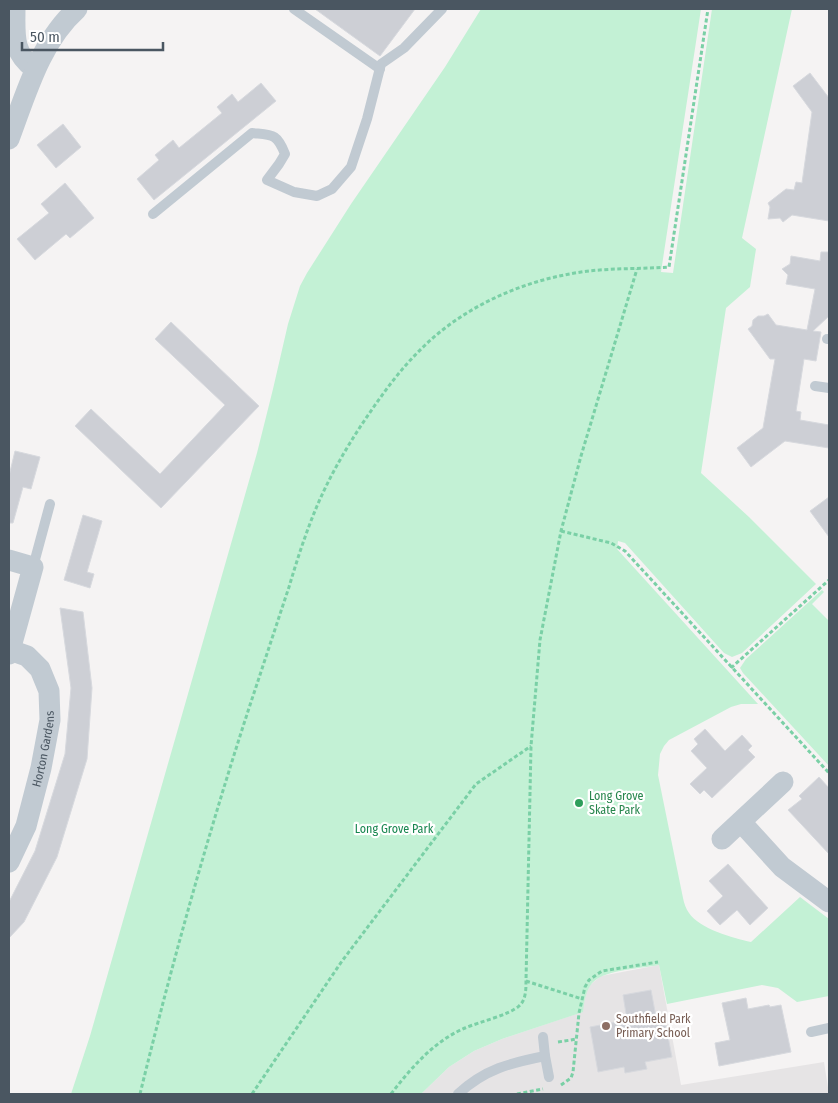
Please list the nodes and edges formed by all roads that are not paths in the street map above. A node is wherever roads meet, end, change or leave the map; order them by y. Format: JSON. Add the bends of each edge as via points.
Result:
{"nodes":[{"id":1,"x":15,"y":9,"type":"edge"},
{"id":2,"x":74,"y":9,"type":"edge"},
{"id":3,"x":294,"y":9,"type":"edge"},
{"id":4,"x":442,"y":9,"type":"edge"},
{"id":5,"x":35,"y":69,"type":"junction"},
{"id":6,"x":380,"y":69,"type":"junction"},
{"id":7,"x":9,"y":139,"type":"edge"},
{"id":8,"x":153,"y":214,"type":"dead end"},
{"id":9,"x":815,"y":386,"type":"dead end"},
{"id":10,"x":829,"y":388,"type":"edge"},
{"id":11,"x":50,"y":504,"type":"dead end"},
{"id":12,"x":9,"y":560,"type":"edge"},
{"id":13,"x":33,"y":567,"type":"junction"},
{"id":14,"x":9,"y":652,"type":"edge"},
{"id":15,"x":783,"y":782,"type":"dead end"},
{"id":16,"x":740,"y":822,"type":"junction"},
{"id":17,"x":722,"y":839,"type":"dead end"},
{"id":18,"x":9,"y":862,"type":"edge"},
{"id":19,"x":829,"y":902,"type":"edge"},
{"id":20,"x":829,"y":1028,"type":"edge"},
{"id":21,"x":810,"y":1032,"type":"dead end"},
{"id":22,"x":544,"y":1041,"type":"road end"},
{"id":23,"x":546,"y":1056,"type":"junction"},
{"id":24,"x":550,"y":1077,"type":"dead end"},
{"id":25,"x":458,"y":1094,"type":"edge"}],
"edges":[{"from":1,"to":5,"type":"street","via":[[18,50],[25,62]]},
{"from":2,"to":5,"type":"street","via":[[50,40]]},
{"from":3,"to":6,"type":"lane"},
{"from":4,"to":6,"type":"lane","via":[[404,48],[381,64]]},
{"from":5,"to":7,"type":"street"},
{"from":6,"to":8,"type":"lane","via":[[351,167],[332,189],[317,196],[294,192],[267,180],[285,154],[280,141],[270,135],[252,133]]},
{"from":9,"to":10,"type":"lane"},
{"from":11,"to":13,"type":"lane"},
{"from":12,"to":13,"type":"street"},
{"from":13,"to":14,"type":"street"},
{"from":14,"to":18,"type":"street","name":"Horton Gardens","via":[[27,656],[40,669],[49,691],[50,720],[26,826]]},
{"from":15,"to":16,"type":"street"},
{"from":16,"to":17,"type":"street"},
{"from":16,"to":19,"type":"street","via":[[782,866]]},
{"from":20,"to":21,"type":"lane"},
{"from":22,"to":23,"type":"lane"},
{"from":23,"to":24,"type":"lane"},
{"from":23,"to":25,"type":"lane","via":[[492,1069]]}]}
